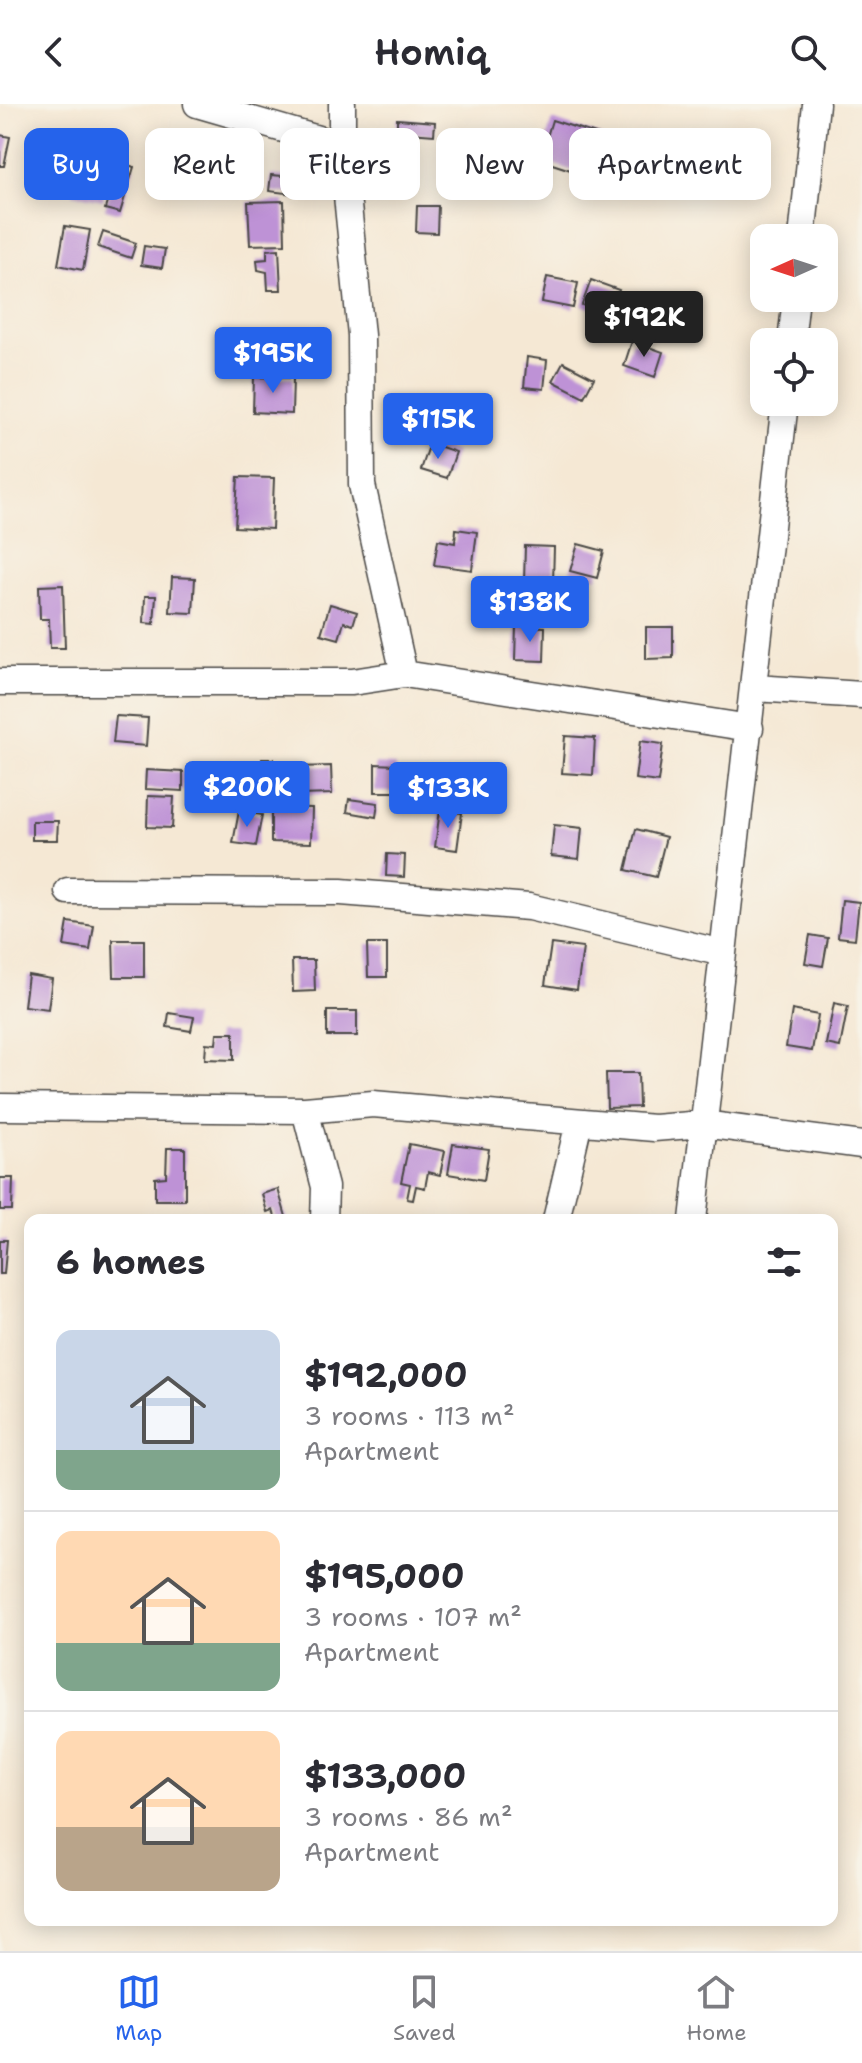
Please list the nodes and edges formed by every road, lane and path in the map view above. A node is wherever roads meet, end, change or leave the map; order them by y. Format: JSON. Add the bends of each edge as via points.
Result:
{"nodes":[{"id":1,"x":197,"y":104,"type":"edge"},
{"id":2,"x":342,"y":104,"type":"edge"},
{"id":3,"x":816,"y":104,"type":"edge"},
{"id":4,"x":280,"y":128,"type":"edge"},
{"id":5,"x":342,"y":128,"type":"edge"},
{"id":6,"x":347,"y":200,"type":"edge"},
{"id":7,"x":803,"y":224,"type":"edge"},
{"id":8,"x":784,"y":416,"type":"edge"},
{"id":9,"x":404,"y":674,"type":"junction"},
{"id":10,"x":0,"y":682,"type":"edge"},
{"id":11,"x":755,"y":688,"type":"junction"},
{"id":12,"x":862,"y":695,"type":"edge"},
{"id":13,"x":750,"y":728,"type":"junction"},
{"id":14,"x":68,"y":891,"type":"dead end"},
{"id":15,"x":723,"y":953,"type":"junction"},
{"id":16,"x":0,"y":1107,"type":"edge"},
{"id":17,"x":305,"y":1110,"type":"junction"},
{"id":18,"x":579,"y":1122,"type":"junction"},
{"id":19,"x":703,"y":1124,"type":"junction"},
{"id":20,"x":862,"y":1145,"type":"edge"},
{"id":21,"x":324,"y":1214,"type":"edge"},
{"id":22,"x":557,"y":1214,"type":"edge"},
{"id":23,"x":694,"y":1214,"type":"edge"}],
"edges":[{"from":1,"to":4,"type":"street"},
{"from":2,"to":5,"type":"street"},
{"from":3,"to":7,"type":"street"},
{"from":6,"to":9,"type":"street","via":[[361,335],[362,485]]},
{"from":8,"to":11,"type":"street"},
{"from":9,"to":10,"type":"street","via":[[352,682]]},
{"from":9,"to":13,"type":"street"},
{"from":11,"to":12,"type":"street"},
{"from":11,"to":13,"type":"street"},
{"from":13,"to":15,"type":"street"},
{"from":14,"to":15,"type":"street","via":[[341,892],[529,907]]},
{"from":15,"to":19,"type":"street"},
{"from":16,"to":17,"type":"street"},
{"from":17,"to":18,"type":"street","via":[[373,1104]]},
{"from":17,"to":21,"type":"street","via":[[325,1187]]},
{"from":18,"to":19,"type":"street","via":[[654,1128]]},
{"from":18,"to":22,"type":"street"},
{"from":19,"to":20,"type":"street"},
{"from":19,"to":23,"type":"street"}]}
